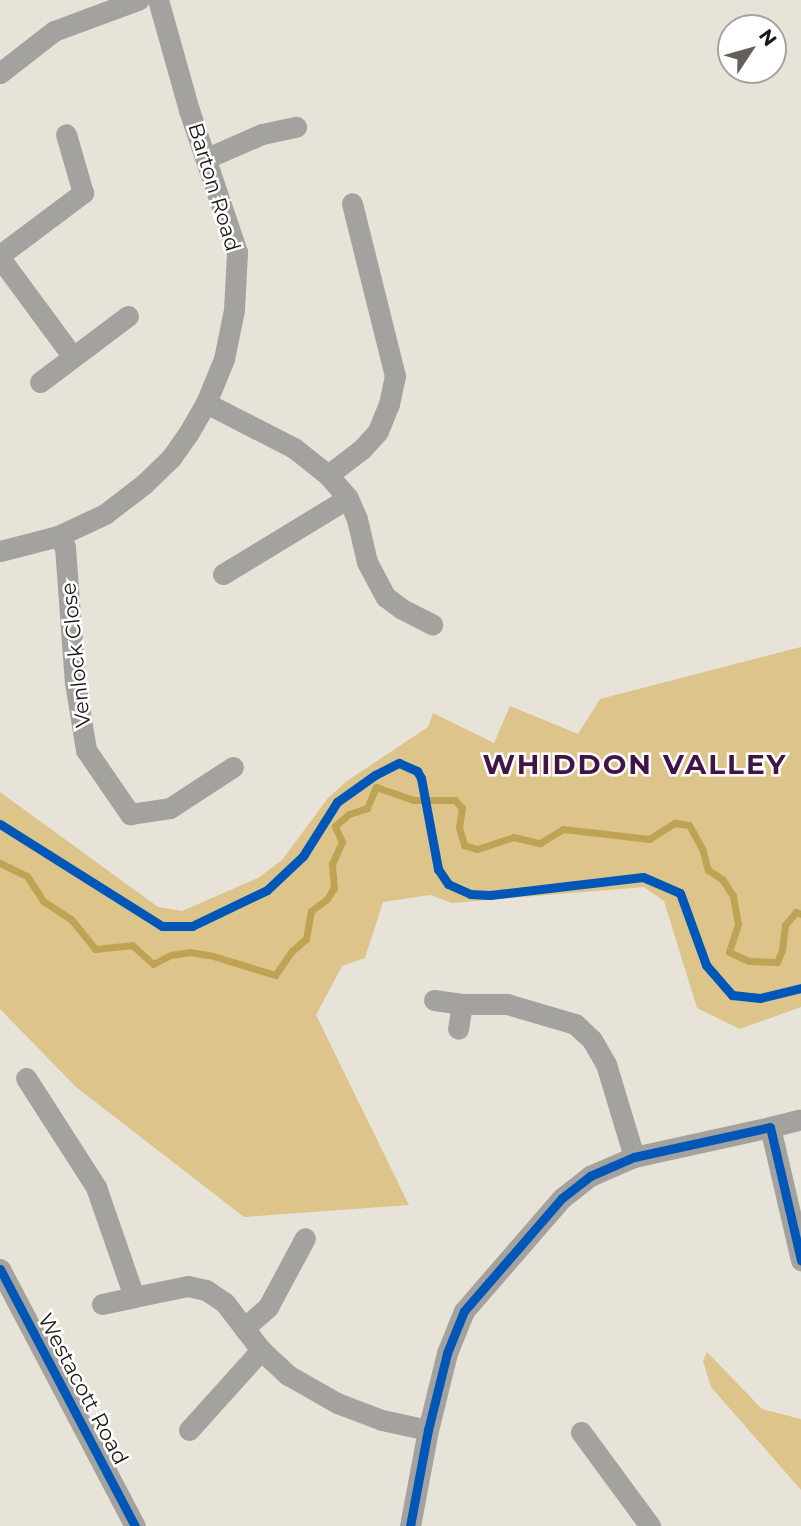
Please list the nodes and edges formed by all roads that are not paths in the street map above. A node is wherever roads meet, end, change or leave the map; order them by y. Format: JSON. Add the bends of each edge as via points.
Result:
{"nodes":[{"id":1,"x":138,"y":0,"type":"edge"},
{"id":2,"x":158,"y":0,"type":"edge"},
{"id":3,"x":0,"y":73,"type":"edge"},
{"id":4,"x":296,"y":127,"type":"dead end"},
{"id":5,"x":66,"y":134,"type":"dead end"},
{"id":6,"x":207,"y":158,"type":"junction"},
{"id":7,"x":352,"y":203,"type":"dead end"},
{"id":8,"x":0,"y":256,"type":"edge"},
{"id":9,"x":128,"y":316,"type":"dead end"},
{"id":10,"x":73,"y":357,"type":"junction"},
{"id":11,"x":40,"y":382,"type":"dead end"},
{"id":12,"x":206,"y":403,"type":"junction"},
{"id":13,"x":328,"y":475,"type":"junction"},
{"id":14,"x":348,"y":498,"type":"junction"},
{"id":15,"x":58,"y":536,"type":"junction"},
{"id":16,"x":0,"y":551,"type":"edge"},
{"id":17,"x":223,"y":574,"type":"dead end"},
{"id":18,"x":432,"y":624,"type":"dead end"},
{"id":19,"x":233,"y":767,"type":"dead end"},
{"id":20,"x":433,"y":1000,"type":"dead end"},
{"id":21,"x":462,"y":1004,"type":"junction"},
{"id":22,"x":458,"y":1029,"type":"dead end"},
{"id":23,"x":26,"y":1078,"type":"dead end"},
{"id":24,"x":799,"y":1120,"type":"edge"},
{"id":25,"x":770,"y":1127,"type":"junction"},
{"id":26,"x":634,"y":1157,"type":"junction"},
{"id":27,"x":305,"y":1238,"type":"dead end"},
{"id":28,"x":801,"y":1260,"type":"edge"},
{"id":29,"x":0,"y":1269,"type":"edge"},
{"id":30,"x":134,"y":1297,"type":"junction"},
{"id":31,"x":102,"y":1304,"type":"dead end"},
{"id":32,"x":244,"y":1328,"type":"junction"},
{"id":33,"x":261,"y":1350,"type":"junction"},
{"id":34,"x":189,"y":1430,"type":"dead end"},
{"id":35,"x":428,"y":1430,"type":"junction"},
{"id":36,"x":581,"y":1432,"type":"dead end"},
{"id":37,"x":135,"y":1526,"type":"edge"},
{"id":38,"x":411,"y":1526,"type":"edge"},
{"id":39,"x":650,"y":1526,"type":"edge"}],
"edges":[{"from":1,"to":3,"type":"street","via":[[54,31]]},
{"from":2,"to":6,"type":"street","name":"Barton Road"},
{"from":4,"to":6,"type":"street","via":[[262,134]]},
{"from":5,"to":8,"type":"street","via":[[83,193]]},
{"from":6,"to":12,"type":"street","name":"Barton Road","via":[[237,252],[225,359]]},
{"from":7,"to":13,"type":"street","via":[[395,376],[378,431]]},
{"from":8,"to":10,"type":"street"},
{"from":9,"to":10,"type":"street"},
{"from":10,"to":11,"type":"street"},
{"from":12,"to":13,"type":"street","via":[[294,448]]},
{"from":12,"to":15,"type":"street","name":"Barton Road","via":[[171,458],[144,484],[105,514]]},
{"from":13,"to":14,"type":"street"},
{"from":14,"to":17,"type":"street"},
{"from":14,"to":18,"type":"street","via":[[376,582],[386,597]]},
{"from":15,"to":16,"type":"street","name":"Barton Road"},
{"from":15,"to":19,"type":"street","name":"Venlock Close","via":[[65,547],[75,682],[86,750],[130,814],[170,808]]},
{"from":20,"to":21,"type":"street"},
{"from":21,"to":22,"type":"street"},
{"from":21,"to":26,"type":"street","via":[[507,1004],[575,1024],[606,1064]]},
{"from":23,"to":30,"type":"street","via":[[96,1187]]},
{"from":24,"to":25,"type":"street"},
{"from":25,"to":26,"type":"street"},
{"from":25,"to":28,"type":"street"},
{"from":26,"to":35,"type":"street","via":[[590,1176],[562,1198],[464,1311],[447,1353]]},
{"from":27,"to":32,"type":"street","via":[[268,1307]]},
{"from":29,"to":37,"type":"street","name":"Westacott Road"},
{"from":30,"to":31,"type":"street"},
{"from":30,"to":32,"type":"street","via":[[188,1286],[206,1290],[225,1303]]},
{"from":32,"to":33,"type":"street"},
{"from":33,"to":34,"type":"street"},
{"from":33,"to":35,"type":"street","via":[[288,1375],[337,1403]]},
{"from":35,"to":38,"type":"street"},
{"from":36,"to":39,"type":"street"}]}
